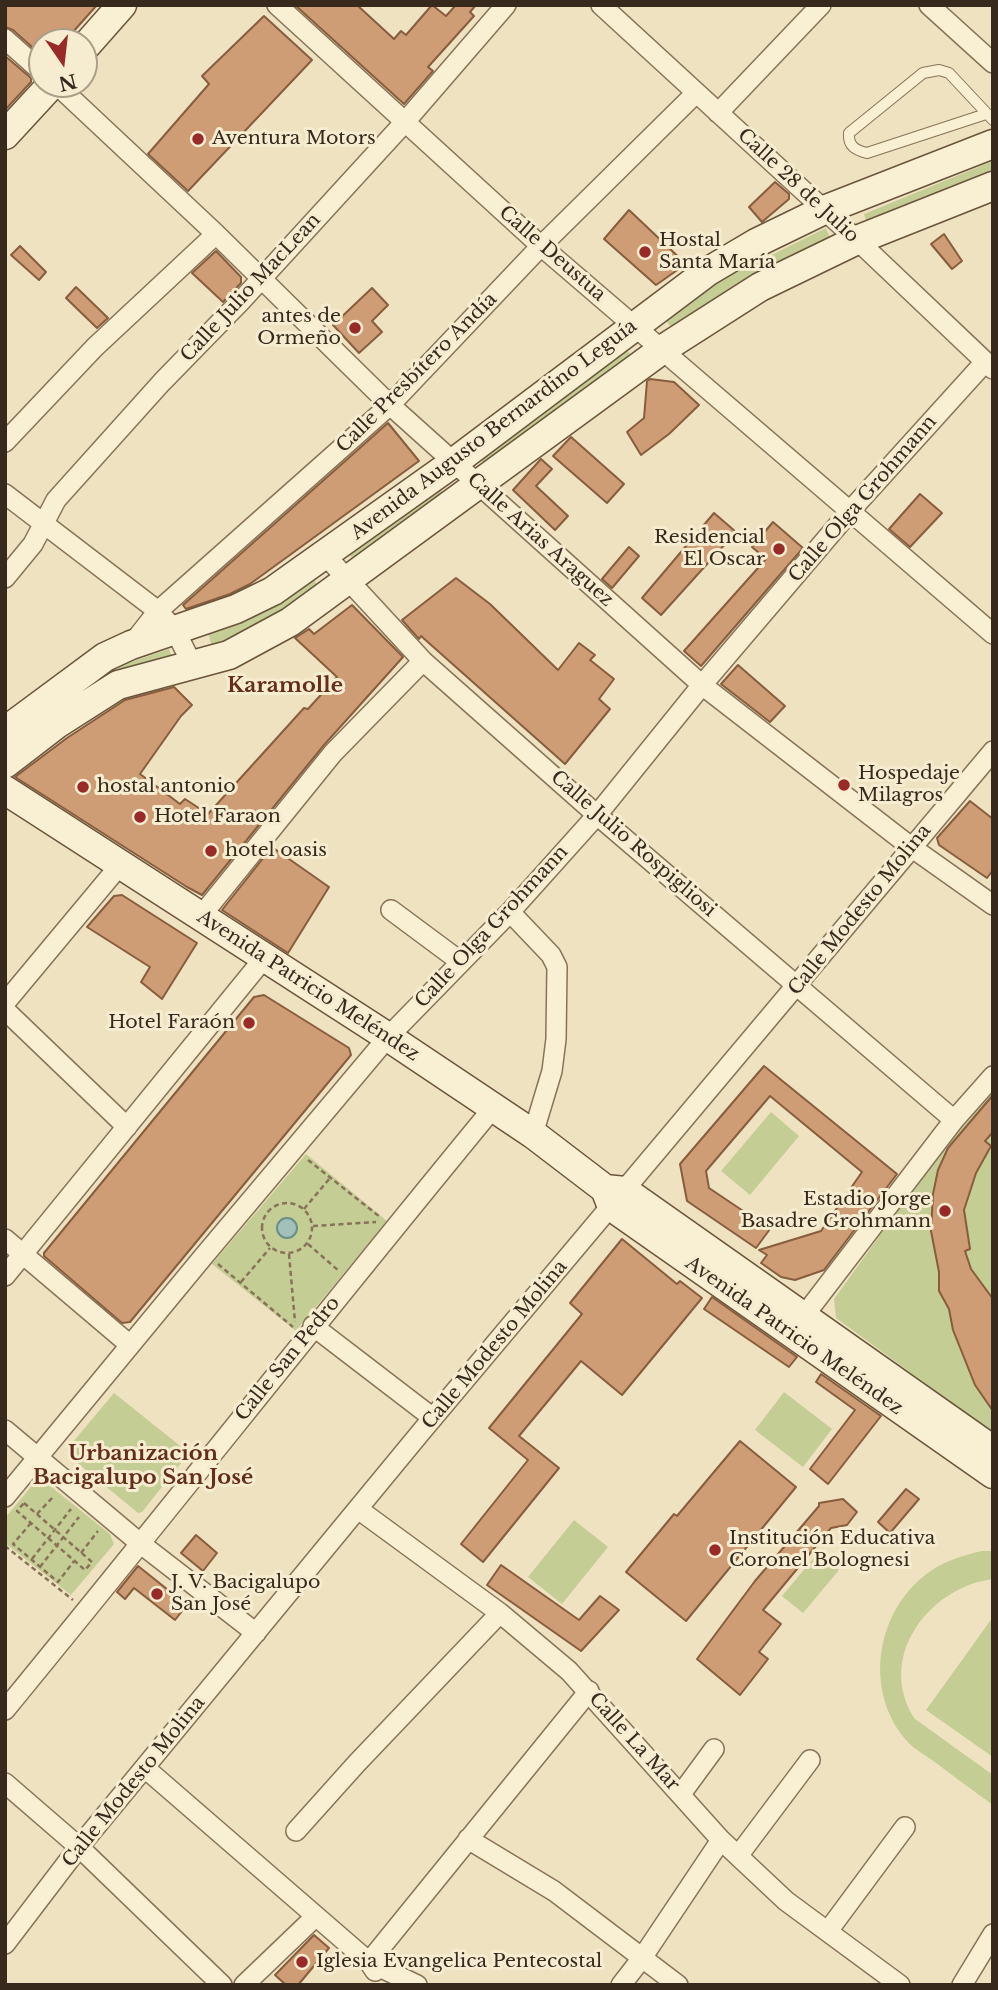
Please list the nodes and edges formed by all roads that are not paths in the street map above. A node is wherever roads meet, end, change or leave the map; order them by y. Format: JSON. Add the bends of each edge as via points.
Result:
{"nodes":[{"id":1,"x":121,"y":5,"type":"edge"},
{"id":2,"x":276,"y":5,"type":"edge"},
{"id":3,"x":506,"y":5,"type":"edge"},
{"id":4,"x":601,"y":5,"type":"edge"},
{"id":5,"x":821,"y":5,"type":"edge"},
{"id":6,"x":929,"y":5,"type":"edge"},
{"id":7,"x":98,"y":32,"type":"edge"},
{"id":8,"x":5,"y":39,"type":"edge"},
{"id":9,"x":28,"y":60,"type":"edge"},
{"id":10,"x":993,"y":63,"type":"edge"},
{"id":11,"x":696,"y":93,"type":"junction"},
{"id":12,"x":41,"y":98,"type":"edge"},
{"id":13,"x":69,"y":98,"type":"edge"},
{"id":14,"x":718,"y":113,"type":"junction"},
{"id":15,"x":989,"y":117,"type":"edge"},
{"id":16,"x":404,"y":123,"type":"junction"},
{"id":17,"x":5,"y":135,"type":"edge"},
{"id":18,"x":993,"y":145,"type":"edge"},
{"id":19,"x":993,"y":186,"type":"edge"},
{"id":20,"x":824,"y":211,"type":"junction"},
{"id":21,"x":216,"y":234,"type":"junction"},
{"id":22,"x":857,"y":240,"type":"junction"},
{"id":23,"x":541,"y":246,"type":"junction"},
{"id":24,"x":261,"y":278,"type":"junction"},
{"id":25,"x":635,"y":325,"type":"junction"},
{"id":26,"x":663,"y":349,"type":"junction"},
{"id":27,"x":989,"y":366,"type":"edge"},
{"id":28,"x":390,"y":405,"type":"junction"},
{"id":29,"x":5,"y":442,"type":"edge"},
{"id":30,"x":453,"y":463,"type":"junction"},
{"id":31,"x":477,"y":484,"type":"junction"},
{"id":32,"x":5,"y":494,"type":"edge"},
{"id":33,"x":851,"y":510,"type":"junction"},
{"id":34,"x":43,"y":524,"type":"junction"},
{"id":35,"x":325,"y":555,"type":"junction"},
{"id":36,"x":5,"y":578,"type":"edge"},
{"id":37,"x":347,"y":579,"type":"junction"},
{"id":38,"x":166,"y":621,"type":"junction"},
{"id":39,"x":993,"y":634,"type":"edge"},
{"id":40,"x":423,"y":661,"type":"junction"},
{"id":41,"x":193,"y":666,"type":"junction"},
{"id":42,"x":702,"y":685,"type":"junction"},
{"id":43,"x":5,"y":731,"type":"edge"},
{"id":44,"x":993,"y":751,"type":"edge"},
{"id":45,"x":5,"y":764,"type":"edge"},
{"id":46,"x":5,"y":790,"type":"edge"},
{"id":47,"x":597,"y":815,"type":"junction"},
{"id":48,"x":911,"y":847,"type":"junction"},
{"id":49,"x":121,"y":865,"type":"junction"},
{"id":50,"x":993,"y":905,"type":"edge"},
{"id":51,"x":391,"y":910,"type":"dead end"},
{"id":52,"x":510,"y":912,"type":"junction"},
{"id":53,"x":201,"y":916,"type":"junction"},
{"id":54,"x":265,"y":957,"type":"junction"},
{"id":55,"x":461,"y":962,"type":"junction"},
{"id":56,"x":798,"y":985,"type":"junction"},
{"id":57,"x":5,"y":1003,"type":"edge"},
{"id":58,"x":5,"y":1010,"type":"edge"},
{"id":59,"x":388,"y":1037,"type":"junction"},
{"id":60,"x":993,"y":1076,"type":"edge"},
{"id":61,"x":494,"y":1108,"type":"junction"},
{"id":62,"x":954,"y":1120,"type":"junction"},
{"id":63,"x":127,"y":1127,"type":"junction"},
{"id":64,"x":533,"y":1134,"type":"junction"},
{"id":65,"x":614,"y":1196,"type":"junction"},
{"id":66,"x":5,"y":1239,"type":"edge"},
{"id":67,"x":23,"y":1254,"type":"junction"},
{"id":68,"x":5,"y":1276,"type":"edge"},
{"id":69,"x":797,"y":1325,"type":"junction"},
{"id":70,"x":313,"y":1326,"type":"junction"},
{"id":71,"x":130,"y":1345,"type":"junction"},
{"id":72,"x":842,"y":1357,"type":"junction"},
{"id":73,"x":433,"y":1418,"type":"junction"},
{"id":74,"x":5,"y":1430,"type":"edge"},
{"id":75,"x":993,"y":1450,"type":"edge"},
{"id":76,"x":38,"y":1456,"type":"junction"},
{"id":77,"x":993,"y":1474,"type":"edge"},
{"id":78,"x":5,"y":1497,"type":"edge"},
{"id":79,"x":358,"y":1509,"type":"junction"},
{"id":80,"x":141,"y":1544,"type":"junction"},
{"id":81,"x":500,"y":1613,"type":"junction"},
{"id":82,"x":256,"y":1633,"type":"junction"},
{"id":83,"x":589,"y":1691,"type":"junction"},
{"id":84,"x":5,"y":1710,"type":"edge"},
{"id":85,"x":714,"y":1749,"type":"dead end"},
{"id":86,"x":810,"y":1760,"type":"dead end"},
{"id":87,"x":145,"y":1769,"type":"junction"},
{"id":88,"x":5,"y":1783,"type":"edge"},
{"id":89,"x":681,"y":1794,"type":"junction"},
{"id":90,"x":905,"y":1827,"type":"dead end"},
{"id":91,"x":296,"y":1831,"type":"dead end"},
{"id":92,"x":468,"y":1839,"type":"junction"},
{"id":93,"x":721,"y":1840,"type":"junction"},
{"id":94,"x":79,"y":1847,"type":"junction"},
{"id":95,"x":738,"y":1856,"type":"junction"},
{"id":96,"x":315,"y":1917,"type":"junction"},
{"id":97,"x":828,"y":1931,"type":"junction"},
{"id":98,"x":993,"y":1934,"type":"edge"},
{"id":99,"x":5,"y":1944,"type":"edge"},
{"id":100,"x":642,"y":1958,"type":"junction"},
{"id":101,"x":369,"y":1962,"type":"junction"},
{"id":102,"x":222,"y":1985,"type":"edge"},
{"id":103,"x":244,"y":1985,"type":"edge"},
{"id":104,"x":386,"y":1985,"type":"edge"},
{"id":105,"x":417,"y":1985,"type":"edge"},
{"id":106,"x":621,"y":1985,"type":"edge"},
{"id":107,"x":678,"y":1985,"type":"edge"},
{"id":108,"x":900,"y":1985,"type":"edge"},
{"id":109,"x":962,"y":1985,"type":"edge"}],
"edges":[{"from":1,"to":7,"type":"main road"},
{"from":2,"to":16,"type":"street","name":"Calle Deustua"},
{"from":3,"to":16,"type":"street","name":"Calle Julio MacLean"},
{"from":4,"to":11,"type":"street","name":"Calle 28 de Julio"},
{"from":5,"to":14,"type":"street"},
{"from":6,"to":10,"type":"street"},
{"from":8,"to":9,"type":"street"},
{"from":11,"to":14,"type":"street","name":"Calle 28 de Julio"},
{"from":11,"to":23,"type":"street","name":"Calle Presbítero Andía"},
{"from":12,"to":17,"type":"main road"},
{"from":13,"to":21,"type":"street","name":"Calle Arias Araguez"},
{"from":14,"to":20,"type":"street","name":"Calle 28 de Julio"},
{"from":15,"to":15,"type":"lane","via":[[949,73],[923,73],[849,133],[849,141],[856,150],[867,153]]},
{"from":16,"to":23,"type":"street","name":"Calle Deustua"},
{"from":16,"to":24,"type":"street","name":"Calle Julio MacLean"},
{"from":18,"to":20,"type":"main road","name":"Avenida Augusto Bernardino Leguía"},
{"from":19,"to":22,"type":"main road","name":"Avenida Augusto Bernardino Leguía"},
{"from":20,"to":22,"type":"street","name":"Calle 28 de Julio"},
{"from":20,"to":25,"type":"main road","name":"Avenida Augusto Bernardino Leguía","via":[[756,243]]},
{"from":21,"to":24,"type":"street","name":"Calle Arias Araguez"},
{"from":21,"to":29,"type":"street","via":[[94,347]]},
{"from":22,"to":26,"type":"main road","name":"Avenida Augusto Bernardino Leguía","via":[[760,288]]},
{"from":22,"to":27,"type":"street","name":"Calle 28 de Julio"},
{"from":23,"to":25,"type":"street","name":"Calle Deustua"},
{"from":23,"to":28,"type":"street","name":"Calle Presbítero Andía"},
{"from":24,"to":28,"type":"street","name":"Calle Arias Araguez"},
{"from":24,"to":34,"type":"street","name":"Calle Julio MacLean","via":[[56,500]]},
{"from":25,"to":26,"type":"street","name":"Calle Deustua"},
{"from":25,"to":30,"type":"main road","name":"Avenida Augusto Bernardino Leguía"},
{"from":26,"to":31,"type":"main road","name":"Avenida Augusto Bernardino Leguía"},
{"from":26,"to":33,"type":"street","name":"Calle Deustua"},
{"from":27,"to":33,"type":"street","name":"Calle Olga Grohmann"},
{"from":28,"to":30,"type":"street","name":"Calle Arias Araguez"},
{"from":28,"to":38,"type":"street","name":"Calle Presbítero Andía"},
{"from":30,"to":31,"type":"street","name":"Calle Arias Araguez"},
{"from":30,"to":35,"type":"main road","name":"Avenida Augusto Bernardino Leguía"},
{"from":31,"to":37,"type":"main road","name":"Avenida Augusto Bernardino Leguía"},
{"from":31,"to":42,"type":"street","name":"Calle Arias Araguez"},
{"from":32,"to":34,"type":"street"},
{"from":33,"to":39,"type":"street","name":"Calle Deustua"},
{"from":33,"to":42,"type":"street","name":"Calle Olga Grohmann"},
{"from":34,"to":36,"type":"street","name":"Calle Julio MacLean"},
{"from":34,"to":38,"type":"street"},
{"from":35,"to":37,"type":"street","name":"Calle Julio Rospigliosi"},
{"from":35,"to":38,"type":"main road","name":"Avenida Augusto Bernardino Leguía","via":[[273,591],[236,609]]},
{"from":37,"to":40,"type":"street","name":"Calle Julio Rospigliosi"},
{"from":37,"to":41,"type":"main road","name":"Avenida Augusto Bernardino Leguía","via":[[290,622],[229,655]]},
{"from":38,"to":41,"type":"street"},
{"from":38,"to":43,"type":"main road","name":"Avenida Augusto Bernardino Leguía","via":[[91,666]]},
{"from":40,"to":47,"type":"street","name":"Calle Julio Rospigliosi"},
{"from":40,"to":53,"type":"street","via":[[333,753]]},
{"from":41,"to":45,"type":"main road","name":"Avenida Augusto Bernardino Leguía","via":[[118,685]]},
{"from":42,"to":47,"type":"street","name":"Calle Olga Grohmann"},
{"from":42,"to":48,"type":"street","name":"Calle Arias Araguez"},
{"from":44,"to":48,"type":"street","name":"Calle Modesto Molina"},
{"from":46,"to":49,"type":"main road","name":"Avenida Patricio Meléndez"},
{"from":47,"to":52,"type":"street","name":"Calle Olga Grohmann"},
{"from":47,"to":56,"type":"street","name":"Calle Julio Rospigliosi"},
{"from":48,"to":50,"type":"street","name":"Calle Arias Araguez"},
{"from":48,"to":56,"type":"street","name":"Calle Modesto Molina"},
{"from":49,"to":53,"type":"main road","name":"Avenida Patricio Meléndez"},
{"from":49,"to":57,"type":"street"},
{"from":51,"to":55,"type":"street"},
{"from":52,"to":55,"type":"street","name":"Calle Olga Grohmann"},
{"from":52,"to":64,"type":"street","via":[[557,967],[552,1071]]},
{"from":53,"to":54,"type":"main road","name":"Avenida Patricio Meléndez"},
{"from":54,"to":59,"type":"main road","name":"Avenida Patricio Meléndez"},
{"from":54,"to":63,"type":"street"},
{"from":55,"to":59,"type":"street","name":"Calle Olga Grohmann"},
{"from":56,"to":62,"type":"street","name":"Calle Julio Rospigliosi"},
{"from":56,"to":65,"type":"street","name":"Calle Modesto Molina"},
{"from":58,"to":63,"type":"street"},
{"from":59,"to":61,"type":"main road","name":"Avenida Patricio Meléndez"},
{"from":59,"to":71,"type":"street","name":"Calle Olga Grohmann"},
{"from":60,"to":62,"type":"street"},
{"from":61,"to":64,"type":"main road","name":"Avenida Patricio Meléndez"},
{"from":61,"to":70,"type":"street","name":"Calle San Pedro"},
{"from":62,"to":69,"type":"street"},
{"from":63,"to":67,"type":"street"},
{"from":64,"to":65,"type":"main road","name":"Avenida Patricio Meléndez"},
{"from":65,"to":69,"type":"main road","name":"Avenida Patricio Meléndez"},
{"from":65,"to":73,"type":"street","name":"Calle Modesto Molina"},
{"from":66,"to":67,"type":"street"},
{"from":67,"to":68,"type":"street"},
{"from":67,"to":71,"type":"street"},
{"from":69,"to":72,"type":"main road","name":"Avenida Patricio Meléndez"},
{"from":70,"to":73,"type":"street"},
{"from":70,"to":80,"type":"street","name":"Calle San Pedro"},
{"from":71,"to":76,"type":"street","name":"Calle Olga Grohmann"},
{"from":72,"to":75,"type":"main road","name":"Avenida Patricio Meléndez"},
{"from":72,"to":77,"type":"main road","name":"Avenida Patricio Meléndez"},
{"from":73,"to":79,"type":"street","name":"Calle Modesto Molina"},
{"from":74,"to":76,"type":"street"},
{"from":76,"to":78,"type":"street","name":"Calle Olga Grohmann"},
{"from":76,"to":80,"type":"street"},
{"from":79,"to":81,"type":"street","name":"Calle La Mar"},
{"from":79,"to":82,"type":"street","name":"Calle Modesto Molina"},
{"from":80,"to":82,"type":"street"},
{"from":80,"to":84,"type":"street","name":"Calle San Pedro"},
{"from":81,"to":83,"type":"street","name":"Calle La Mar"},
{"from":81,"to":91,"type":"street"},
{"from":82,"to":87,"type":"street","name":"Calle Modesto Molina"},
{"from":83,"to":89,"type":"street","name":"Calle La Mar"},
{"from":83,"to":92,"type":"street"},
{"from":85,"to":89,"type":"street"},
{"from":86,"to":95,"type":"street"},
{"from":87,"to":94,"type":"street","name":"Calle Modesto Molina"},
{"from":87,"to":96,"type":"street"},
{"from":88,"to":94,"type":"street"},
{"from":89,"to":93,"type":"street","name":"Calle La Mar"},
{"from":90,"to":97,"type":"street"},
{"from":92,"to":100,"type":"street","via":[[554,1891]]},
{"from":92,"to":101,"type":"street"},
{"from":93,"to":95,"type":"street","name":"Calle La Mar"},
{"from":93,"to":100,"type":"street"},
{"from":94,"to":99,"type":"street","name":"Calle Modesto Molina"},
{"from":94,"to":102,"type":"street"},
{"from":95,"to":97,"type":"street","name":"Calle La Mar","via":[[786,1901]]},
{"from":96,"to":101,"type":"street"},
{"from":96,"to":103,"type":"street"},
{"from":97,"to":108,"type":"street","name":"Calle La Mar"},
{"from":98,"to":109,"type":"street"},
{"from":100,"to":106,"type":"street"},
{"from":100,"to":107,"type":"street"},
{"from":101,"to":104,"type":"street"},
{"from":101,"to":105,"type":"street"}]}
